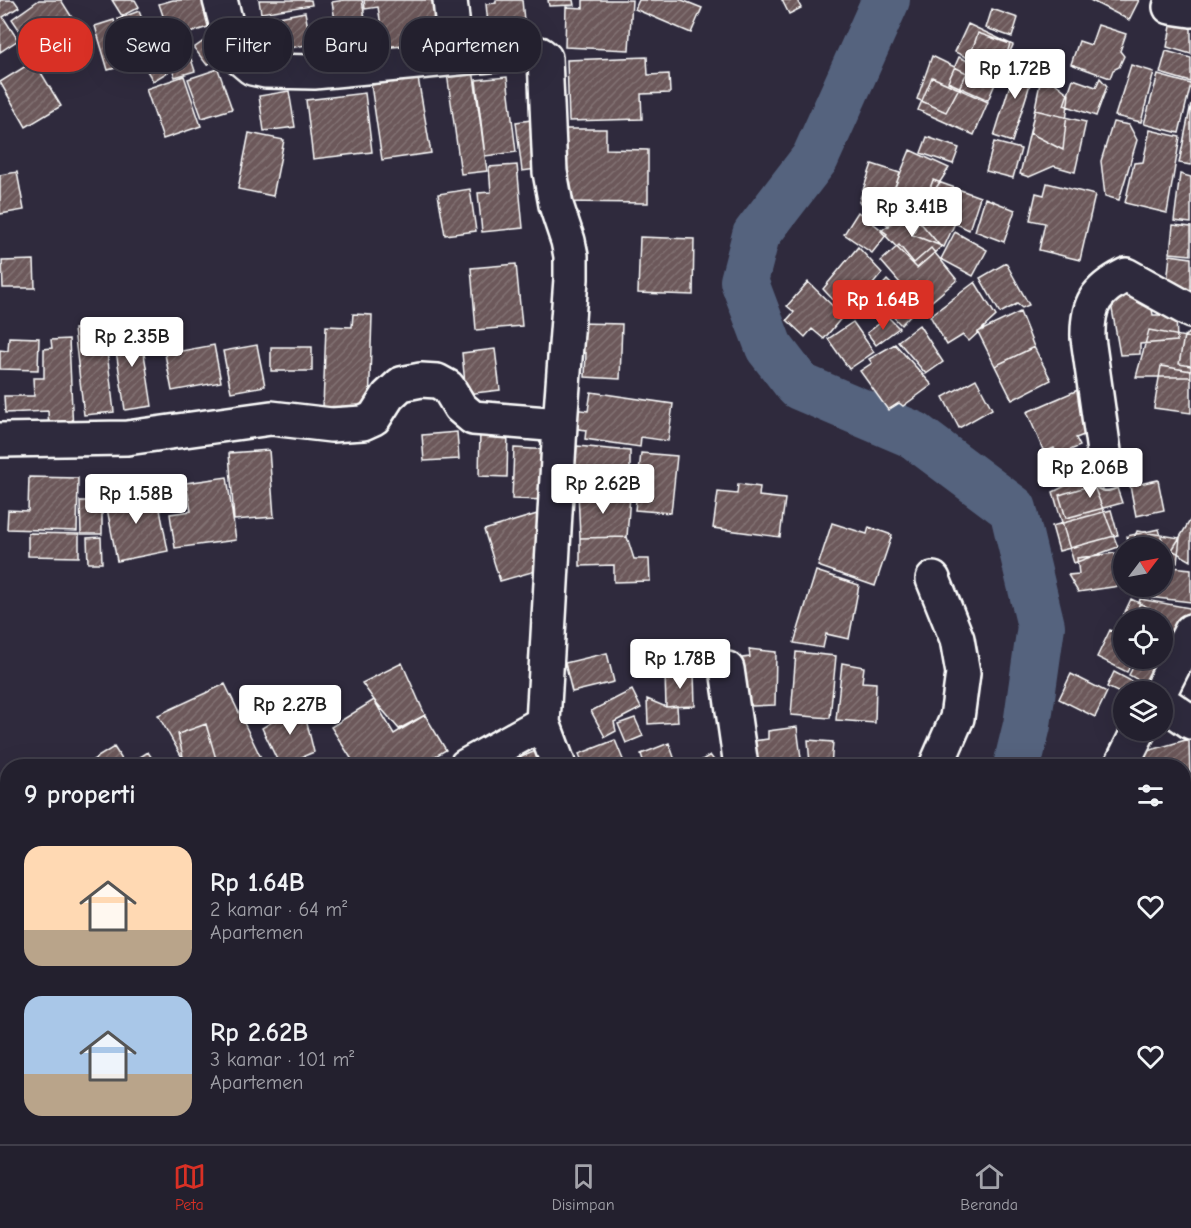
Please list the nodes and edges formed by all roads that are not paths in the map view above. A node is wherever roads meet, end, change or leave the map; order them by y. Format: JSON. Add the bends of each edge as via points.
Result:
{"nodes":[{"id":1,"x":220,"y":0,"type":"edge"},
{"id":2,"x":450,"y":0,"type":"edge"},
{"id":3,"x":452,"y":18,"type":"edge"},
{"id":4,"x":541,"y":54,"type":"edge"},
{"id":5,"x":401,"y":63,"type":"edge"},
{"id":6,"x":1191,"y":311,"type":"edge"},
{"id":7,"x":560,"y":425,"type":"junction"},
{"id":8,"x":0,"y":440,"type":"edge"},
{"id":9,"x":1107,"y":473,"type":"dead end"},
{"id":10,"x":933,"y":579,"type":"dead end"},
{"id":11,"x":1191,"y":631,"type":"edge"},
{"id":12,"x":727,"y":669,"type":"dead end"},
{"id":13,"x":1166,"y":681,"type":"edge"},
{"id":14,"x":1173,"y":710,"type":"edge"},
{"id":15,"x":1191,"y":722,"type":"edge"},
{"id":16,"x":543,"y":723,"type":"junction"},
{"id":17,"x":1134,"y":741,"type":"edge"},
{"id":18,"x":479,"y":759,"type":"edge"},
{"id":19,"x":556,"y":759,"type":"edge"},
{"id":20,"x":740,"y":759,"type":"edge"},
{"id":21,"x":939,"y":759,"type":"edge"},
{"id":22,"x":1124,"y":759,"type":"edge"}],
"edges":[{"from":1,"to":5,"type":"street","via":[[237,54],[259,70],[314,72]]},
{"from":2,"to":3,"type":"street"},
{"from":4,"to":7,"type":"street","via":[[547,62],[550,172],[571,256]]},
{"from":6,"to":9,"type":"street","via":[[1126,275],[1101,291],[1091,307],[1088,338]]},
{"from":7,"to":8,"type":"street","via":[[473,418],[460,407],[448,387],[437,381],[421,380],[401,384],[374,418],[363,423],[331,425],[272,418],[127,438]]},
{"from":7,"to":16,"type":"street"},
{"from":10,"to":21,"type":"street","via":[[957,639],[963,672],[957,718]]},
{"from":11,"to":13,"type":"street"},
{"from":12,"to":20,"type":"street"},
{"from":14,"to":15,"type":"street"},
{"from":16,"to":18,"type":"street"},
{"from":16,"to":19,"type":"street"},
{"from":17,"to":22,"type":"street"}]}
